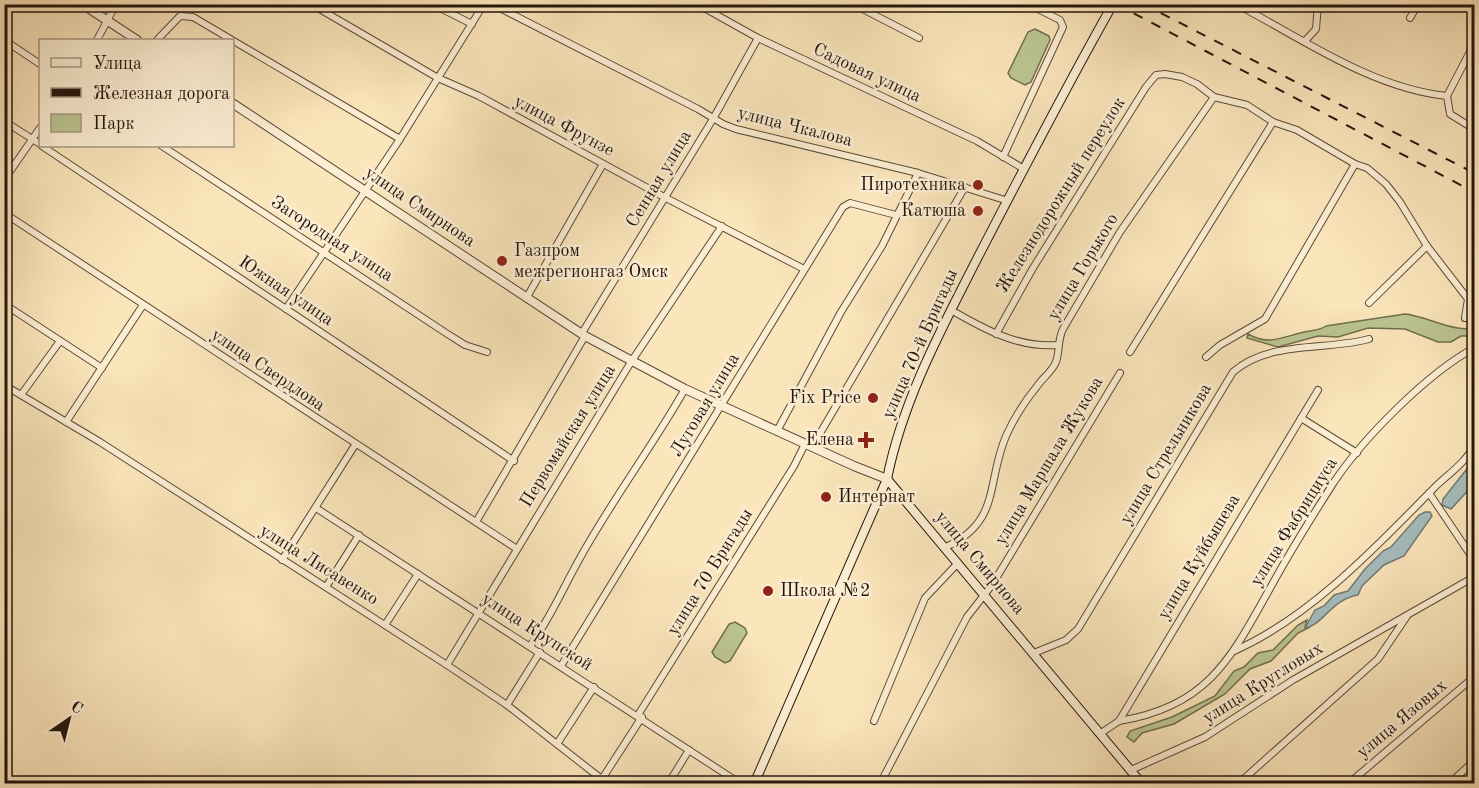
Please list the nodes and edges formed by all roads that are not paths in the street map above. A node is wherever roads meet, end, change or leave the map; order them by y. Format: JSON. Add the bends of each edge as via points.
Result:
{"nodes":[{"id":1,"x":82,"y":4,"type":"edge"},
{"id":2,"x":116,"y":4,"type":"edge"},
{"id":3,"x":432,"y":4,"type":"edge"},
{"id":4,"x":484,"y":4,"type":"edge"},
{"id":5,"x":492,"y":4,"type":"edge"},
{"id":6,"x":697,"y":4,"type":"edge"},
{"id":7,"x":853,"y":4,"type":"edge"},
{"id":8,"x":1028,"y":4,"type":"edge"},
{"id":9,"x":1113,"y":4,"type":"edge"},
{"id":10,"x":1236,"y":4,"type":"edge"},
{"id":11,"x":1318,"y":4,"type":"edge"},
{"id":12,"x":1418,"y":4,"type":"edge"},
{"id":13,"x":315,"y":5,"type":"edge"},
{"id":14,"x":1410,"y":18,"type":"dead end"},
{"id":15,"x":108,"y":21,"type":"junction"},
{"id":16,"x":472,"y":24,"type":"junction"},
{"id":17,"x":758,"y":38,"type":"junction"},
{"id":18,"x":919,"y":38,"type":"dead end"},
{"id":19,"x":98,"y":39,"type":"edge"},
{"id":20,"x":135,"y":39,"type":"edge"},
{"id":21,"x":158,"y":39,"type":"edge"},
{"id":22,"x":230,"y":39,"type":"edge"},
{"id":23,"x":4,"y":40,"type":"edge"},
{"id":24,"x":234,"y":41,"type":"edge"},
{"id":25,"x":1305,"y":41,"type":"junction"},
{"id":26,"x":1474,"y":44,"type":"edge"},
{"id":27,"x":39,"y":63,"type":"edge"},
{"id":28,"x":438,"y":78,"type":"junction"},
{"id":29,"x":1447,"y":96,"type":"junction"},
{"id":30,"x":1214,"y":97,"type":"junction"},
{"id":31,"x":234,"y":104,"type":"edge"},
{"id":32,"x":713,"y":119,"type":"junction"},
{"id":33,"x":4,"y":121,"type":"edge"},
{"id":34,"x":1273,"y":122,"type":"junction"},
{"id":35,"x":1474,"y":129,"type":"edge"},
{"id":36,"x":39,"y":130,"type":"edge"},
{"id":37,"x":33,"y":139,"type":"junction"},
{"id":38,"x":400,"y":139,"type":"junction"},
{"id":39,"x":39,"y":144,"type":"edge"},
{"id":40,"x":44,"y":147,"type":"edge"},
{"id":41,"x":164,"y":147,"type":"edge"},
{"id":42,"x":1003,"y":157,"type":"junction"},
{"id":43,"x":603,"y":164,"type":"junction"},
{"id":44,"x":1355,"y":164,"type":"junction"},
{"id":45,"x":1024,"y":169,"type":"junction"},
{"id":46,"x":918,"y":174,"type":"junction"},
{"id":47,"x":4,"y":180,"type":"edge"},
{"id":48,"x":965,"y":187,"type":"junction"},
{"id":49,"x":366,"y":191,"type":"junction"},
{"id":50,"x":664,"y":197,"type":"junction"},
{"id":51,"x":1008,"y":201,"type":"junction"},
{"id":52,"x":4,"y":213,"type":"edge"},
{"id":53,"x":896,"y":215,"type":"junction"},
{"id":54,"x":722,"y":226,"type":"junction"},
{"id":55,"x":1427,"y":246,"type":"junction"},
{"id":56,"x":327,"y":252,"type":"junction"},
{"id":57,"x":804,"y":269,"type":"junction"},
{"id":58,"x":527,"y":297,"type":"junction"},
{"id":59,"x":1369,"y":303,"type":"dead end"},
{"id":60,"x":4,"y":304,"type":"edge"},
{"id":61,"x":143,"y":305,"type":"junction"},
{"id":62,"x":286,"y":309,"type":"junction"},
{"id":63,"x":951,"y":310,"type":"junction"},
{"id":64,"x":1465,"y":318,"type":"dead end"},
{"id":65,"x":996,"y":334,"type":"junction"},
{"id":66,"x":584,"y":335,"type":"junction"},
{"id":67,"x":1369,"y":339,"type":"dead end"},
{"id":68,"x":60,"y":341,"type":"junction"},
{"id":69,"x":1057,"y":345,"type":"junction"},
{"id":70,"x":1474,"y":348,"type":"edge"},
{"id":71,"x":488,"y":352,"type":"dead end"},
{"id":72,"x":1130,"y":352,"type":"dead end"},
{"id":73,"x":1206,"y":357,"type":"dead end"},
{"id":74,"x":631,"y":362,"type":"junction"},
{"id":75,"x":102,"y":368,"type":"junction"},
{"id":76,"x":1120,"y":373,"type":"dead end"},
{"id":77,"x":4,"y":385,"type":"edge"},
{"id":78,"x":685,"y":389,"type":"junction"},
{"id":79,"x":1318,"y":390,"type":"dead end"},
{"id":80,"x":21,"y":395,"type":"junction"},
{"id":81,"x":722,"y":406,"type":"junction"},
{"id":82,"x":1301,"y":418,"type":"junction"},
{"id":83,"x":66,"y":422,"type":"junction"},
{"id":84,"x":777,"y":431,"type":"junction"},
{"id":85,"x":355,"y":445,"type":"junction"},
{"id":86,"x":809,"y":445,"type":"junction"},
{"id":87,"x":1474,"y":445,"type":"edge"},
{"id":88,"x":1357,"y":453,"type":"junction"},
{"id":89,"x":514,"y":461,"type":"junction"},
{"id":90,"x":888,"y":479,"type":"junction"},
{"id":91,"x":1429,"y":494,"type":"junction"},
{"id":92,"x":316,"y":508,"type":"junction"},
{"id":93,"x":476,"y":522,"type":"junction"},
{"id":94,"x":359,"y":535,"type":"junction"},
{"id":95,"x":946,"y":547,"type":"junction"},
{"id":96,"x":517,"y":549,"type":"junction"},
{"id":97,"x":282,"y":560,"type":"junction"},
{"id":98,"x":1474,"y":560,"type":"edge"},
{"id":99,"x":958,"y":562,"type":"junction"},
{"id":100,"x":418,"y":574,"type":"junction"},
{"id":101,"x":1474,"y":577,"type":"edge"},
{"id":102,"x":326,"y":587,"type":"junction"},
{"id":103,"x":985,"y":594,"type":"junction"},
{"id":104,"x":478,"y":612,"type":"junction"},
{"id":105,"x":1408,"y":615,"type":"junction"},
{"id":106,"x":385,"y":625,"type":"junction"},
{"id":107,"x":530,"y":646,"type":"junction"},
{"id":108,"x":1234,"y":651,"type":"junction"},
{"id":109,"x":540,"y":652,"type":"junction"},
{"id":110,"x":1034,"y":653,"type":"junction"},
{"id":111,"x":447,"y":665,"type":"junction"},
{"id":112,"x":561,"y":666,"type":"junction"},
{"id":113,"x":1474,"y":677,"type":"edge"},
{"id":114,"x":594,"y":687,"type":"junction"},
{"id":115,"x":507,"y":705,"type":"junction"},
{"id":116,"x":640,"y":716,"type":"junction"},
{"id":117,"x":1119,"y":721,"type":"junction"},
{"id":118,"x":874,"y":722,"type":"dead end"},
{"id":119,"x":1101,"y":733,"type":"junction"},
{"id":120,"x":557,"y":744,"type":"junction"},
{"id":121,"x":689,"y":750,"type":"junction"},
{"id":122,"x":1474,"y":761,"type":"edge"},
{"id":123,"x":1131,"y":770,"type":"junction"},
{"id":124,"x":602,"y":779,"type":"junction"},
{"id":125,"x":608,"y":783,"type":"edge"},
{"id":126,"x":668,"y":783,"type":"edge"},
{"id":127,"x":741,"y":783,"type":"edge"},
{"id":128,"x":754,"y":783,"type":"edge"},
{"id":129,"x":880,"y":783,"type":"edge"},
{"id":130,"x":1142,"y":783,"type":"edge"},
{"id":131,"x":1238,"y":783,"type":"edge"},
{"id":132,"x":1348,"y":783,"type":"edge"},
{"id":133,"x":1449,"y":783,"type":"edge"}],
"edges":[{"from":1,"to":15,"type":"street"},
{"from":2,"to":15,"type":"street"},
{"from":3,"to":16,"type":"street"},
{"from":4,"to":16,"type":"street"},
{"from":5,"to":32,"type":"street","name":"улица Чкалова"},
{"from":6,"to":17,"type":"street","name":"Садовая улица"},
{"from":7,"to":18,"type":"street"},
{"from":8,"to":42,"type":"street","via":[[1060,20],[1063,27]]},
{"from":9,"to":45,"type":"main road","name":"улица 70-й Бригады"},
{"from":10,"to":25,"type":"street"},
{"from":11,"to":25,"type":"street","via":[[1316,29]]},
{"from":12,"to":14,"type":"street"},
{"from":13,"to":28,"type":"street","name":"улица Фрунзе"},
{"from":15,"to":19,"type":"street"},
{"from":15,"to":20,"type":"street"},
{"from":16,"to":28,"type":"street"},
{"from":17,"to":32,"type":"street","name":"Сенная улица"},
{"from":17,"to":42,"type":"street","name":"Садовая улица"},
{"from":21,"to":22,"type":"street","via":[[180,16],[193,17]]},
{"from":23,"to":27,"type":"street"},
{"from":24,"to":38,"type":"street"},
{"from":25,"to":29,"type":"street","via":[[1402,88]]},
{"from":26,"to":29,"type":"street"},
{"from":28,"to":38,"type":"street"},
{"from":28,"to":43,"type":"street","name":"улица Фрунзе"},
{"from":29,"to":35,"type":"street","via":[[1450,114]]},
{"from":30,"to":34,"type":"street","via":[[1247,105]]},
{"from":30,"to":65,"type":"street","name":"Железнодорожный переулок","via":[[1182,77],[1156,75],[1084,184]]},
{"from":30,"to":69,"type":"street","name":"улица Горького","via":[[1120,232]]},
{"from":31,"to":49,"type":"street","name":"улица Смирнова"},
{"from":32,"to":46,"type":"street","name":"улица Чкалова","via":[[773,139]]},
{"from":32,"to":50,"type":"street","name":"Сенная улица"},
{"from":33,"to":37,"type":"street","name":"Южная улица"},
{"from":34,"to":44,"type":"street","via":[[1297,130]]},
{"from":34,"to":72,"type":"street"},
{"from":36,"to":37,"type":"street"},
{"from":37,"to":39,"type":"street","name":"Южная улица"},
{"from":37,"to":47,"type":"street"},
{"from":38,"to":49,"type":"street"},
{"from":40,"to":62,"type":"street","name":"Южная улица"},
{"from":41,"to":56,"type":"street","name":"Загородная улица"},
{"from":42,"to":45,"type":"street","name":"Садовая улица"},
{"from":43,"to":50,"type":"street","name":"улица Фрунзе"},
{"from":43,"to":58,"type":"street"},
{"from":44,"to":55,"type":"street","via":[[1367,168],[1386,184]]},
{"from":44,"to":73,"type":"street","name":"улица Стрельникова","via":[[1265,319]]},
{"from":45,"to":51,"type":"main road","name":"улица 70-й Бригады"},
{"from":46,"to":48,"type":"street","name":"улица Чкалова"},
{"from":46,"to":53,"type":"street"},
{"from":48,"to":51,"type":"street","name":"улица Чкалова"},
{"from":48,"to":86,"type":"street","name":"улица 70 Бригады"},
{"from":49,"to":56,"type":"street"},
{"from":49,"to":58,"type":"street","name":"улица Смирнова"},
{"from":50,"to":54,"type":"street","name":"улица Фрунзе"},
{"from":50,"to":66,"type":"street","name":"Сенная улица"},
{"from":51,"to":63,"type":"main road","name":"улица 70-й Бригады"},
{"from":52,"to":61,"type":"street","name":"улица Свердлова"},
{"from":53,"to":57,"type":"street","name":"Луговая улица","via":[[846,203]]},
{"from":53,"to":84,"type":"street"},
{"from":54,"to":57,"type":"street","name":"улица Фрунзе"},
{"from":54,"to":74,"type":"street","name":"Первомайская улица"},
{"from":55,"to":59,"type":"street"},
{"from":55,"to":64,"type":"street","via":[[1468,299]]},
{"from":56,"to":62,"type":"street"},
{"from":56,"to":71,"type":"street","name":"Загородная улица","via":[[465,345]]},
{"from":57,"to":81,"type":"street","name":"Луговая улица"},
{"from":58,"to":66,"type":"street","name":"улица Смирнова"},
{"from":60,"to":68,"type":"street"},
{"from":61,"to":75,"type":"street"},
{"from":61,"to":85,"type":"street","name":"улица Свердлова"},
{"from":62,"to":89,"type":"street","name":"Южная улица"},
{"from":63,"to":65,"type":"street"},
{"from":63,"to":90,"type":"main road","name":"улица 70-й Бригады","via":[[903,418]]},
{"from":65,"to":69,"type":"street","via":[[1040,346]]},
{"from":66,"to":74,"type":"street","name":"улица Смирнова"},
{"from":66,"to":89,"type":"street","name":"Сенная улица"},
{"from":67,"to":110,"type":"street","name":"улица Стрельникова","via":[[1271,353],[1233,372],[1078,628],[1066,640]]},
{"from":68,"to":75,"type":"street"},
{"from":68,"to":80,"type":"street"},
{"from":69,"to":95,"type":"street","name":"улица Горького","via":[[1056,363],[1025,402],[1006,436],[987,510],[972,533]]},
{"from":70,"to":88,"type":"street","name":"улица Фабрициуса","via":[[1439,369]]},
{"from":74,"to":78,"type":"street","name":"улица Смирнова"},
{"from":74,"to":96,"type":"street","name":"Первомайская улица"},
{"from":75,"to":83,"type":"street"},
{"from":76,"to":103,"type":"street","name":"улица Маршала Жукова"},
{"from":77,"to":80,"type":"street","name":"улица Лисавенко"},
{"from":78,"to":81,"type":"street","name":"улица Смирнова"},
{"from":78,"to":107,"type":"street"},
{"from":79,"to":82,"type":"street","name":"улица Куйбышева"},
{"from":80,"to":83,"type":"street","name":"улица Лисавенко"},
{"from":81,"to":84,"type":"street","name":"улица Смирнова"},
{"from":81,"to":112,"type":"street","name":"Луговая улица"},
{"from":82,"to":88,"type":"street"},
{"from":82,"to":117,"type":"street","name":"улица Куйбышева"},
{"from":83,"to":97,"type":"street","name":"улица Лисавенко"},
{"from":84,"to":86,"type":"street","name":"улица Смирнова"},
{"from":85,"to":92,"type":"street"},
{"from":85,"to":93,"type":"street","name":"улица Свердлова"},
{"from":86,"to":90,"type":"street","name":"улица Смирнова"},
{"from":86,"to":116,"type":"street","name":"улица 70 Бригады"},
{"from":87,"to":91,"type":"street","name":"улица Фабрициуса"},
{"from":88,"to":108,"type":"street","name":"улица Фабрициуса","via":[[1335,480]]},
{"from":89,"to":93,"type":"street","name":"Сенная улица"},
{"from":90,"to":95,"type":"main road","name":"улица Смирнова"},
{"from":90,"to":128,"type":"main road","name":"улица 70-й Бригады"},
{"from":91,"to":98,"type":"street"},
{"from":91,"to":108,"type":"street","name":"улица Фабрициуса","via":[[1345,574],[1283,626]]},
{"from":92,"to":94,"type":"street","name":"улица Крупской"},
{"from":92,"to":97,"type":"street"},
{"from":93,"to":96,"type":"street","name":"улица Свердлова"},
{"from":94,"to":100,"type":"street","name":"улица Крупской"},
{"from":94,"to":102,"type":"street"},
{"from":95,"to":99,"type":"main road","name":"улица Смирнова"},
{"from":96,"to":104,"type":"street","name":"Первомайская улица"},
{"from":97,"to":102,"type":"street","name":"улица Лисавенко"},
{"from":99,"to":103,"type":"main road","name":"улица Смирнова"},
{"from":99,"to":118,"type":"street","via":[[925,598]]},
{"from":100,"to":104,"type":"street","name":"улица Крупской"},
{"from":100,"to":106,"type":"street"},
{"from":101,"to":105,"type":"street","name":"улица Кругловых"},
{"from":102,"to":106,"type":"street","name":"улица Лисавенко"},
{"from":103,"to":110,"type":"main road","name":"улица Смирнова"},
{"from":103,"to":129,"type":"street","name":"улица Маршала Жукова","via":[[967,617]]},
{"from":104,"to":107,"type":"street","name":"улица Крупской"},
{"from":104,"to":111,"type":"street","name":"Первомайская улица"},
{"from":105,"to":123,"type":"street","name":"улица Кругловых","via":[[1301,675],[1205,737]]},
{"from":105,"to":131,"type":"street","name":"улица Кругловых","via":[[1378,659]]},
{"from":106,"to":111,"type":"street","name":"улица Лисавенко"},
{"from":107,"to":109,"type":"street","name":"улица Крупской"},
{"from":108,"to":117,"type":"street","name":"улица Фабрициуса","via":[[1217,673],[1189,696],[1150,715]]},
{"from":109,"to":112,"type":"street","name":"улица Крупской"},
{"from":109,"to":115,"type":"street"},
{"from":110,"to":119,"type":"main road","name":"улица Смирнова"},
{"from":111,"to":115,"type":"street","name":"улица Лисавенко"},
{"from":112,"to":114,"type":"street","name":"улица Крупской"},
{"from":113,"to":132,"type":"street","name":"улица Язовых"},
{"from":114,"to":116,"type":"street","name":"улица Крупской"},
{"from":114,"to":120,"type":"street"},
{"from":115,"to":120,"type":"street","name":"улица Лисавенко"},
{"from":116,"to":121,"type":"street","name":"улица Крупской"},
{"from":116,"to":124,"type":"street","name":"улица 70 Бригады"},
{"from":117,"to":119,"type":"street","name":"улица Куйбышева"},
{"from":119,"to":123,"type":"main road","name":"улица Смирнова"},
{"from":120,"to":124,"type":"street","name":"улица Лисавенко"},
{"from":121,"to":126,"type":"street"},
{"from":121,"to":127,"type":"street","name":"улица Крупской"},
{"from":122,"to":133,"type":"street"},
{"from":123,"to":130,"type":"main road","name":"улица Смирнова"},
{"from":124,"to":125,"type":"street","name":"улица Лисавенко"}]}
